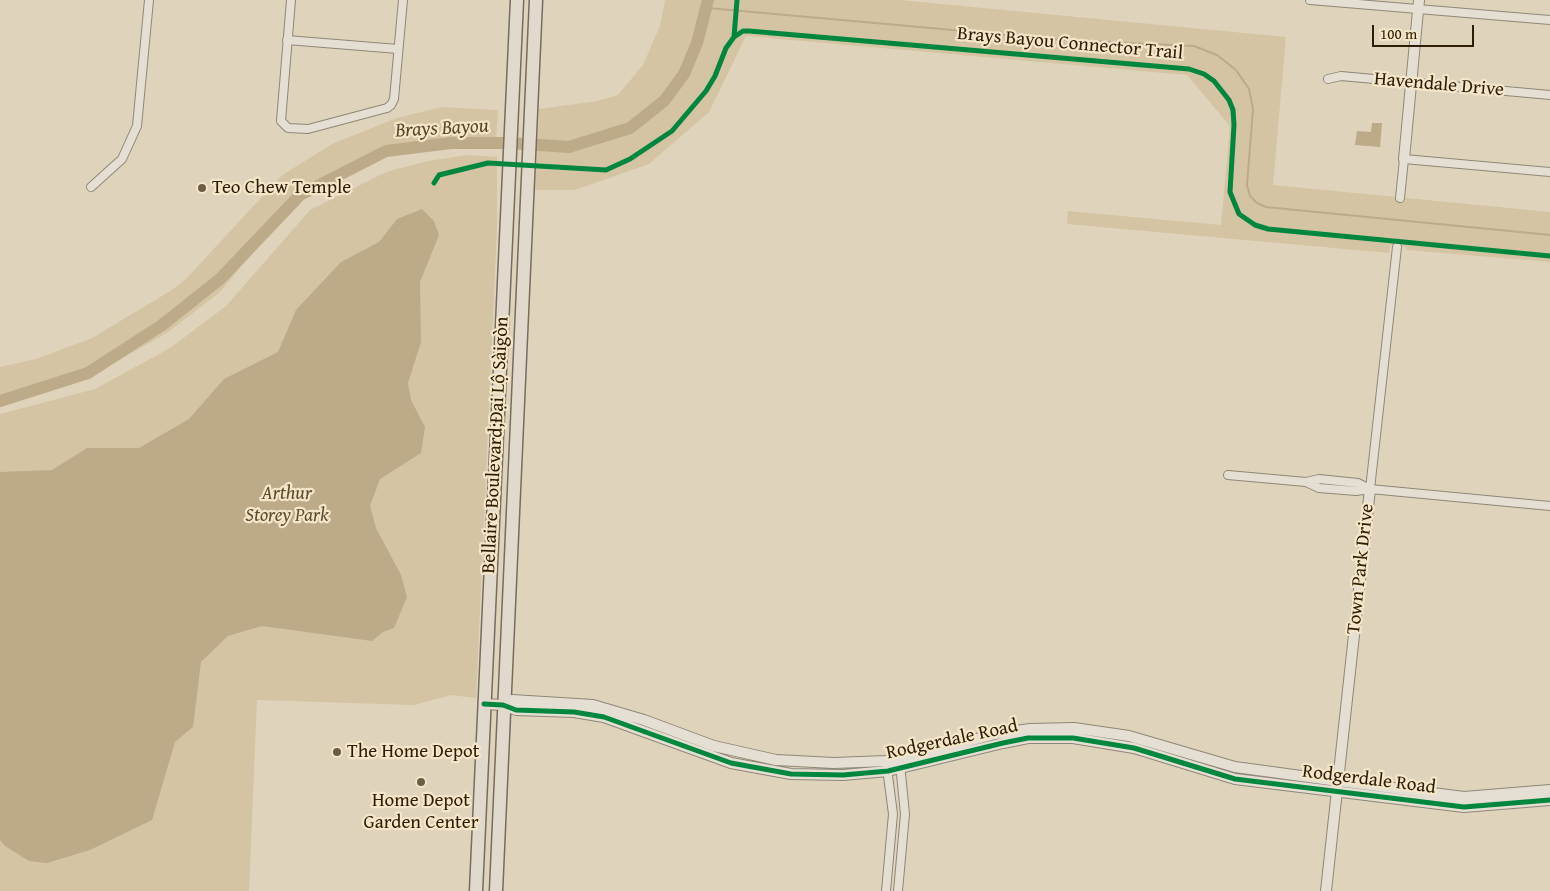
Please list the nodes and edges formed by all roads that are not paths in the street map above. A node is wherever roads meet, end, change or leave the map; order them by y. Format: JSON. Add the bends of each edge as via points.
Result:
{"nodes":[{"id":1,"x":149,"y":0,"type":"edge"},
{"id":2,"x":291,"y":0,"type":"edge"},
{"id":3,"x":403,"y":0,"type":"edge"},
{"id":4,"x":517,"y":0,"type":"edge"},
{"id":5,"x":536,"y":0,"type":"edge"},
{"id":6,"x":1310,"y":0,"type":"edge"},
{"id":7,"x":1418,"y":5,"type":"edge"},
{"id":8,"x":1550,"y":20,"type":"edge"},
{"id":9,"x":287,"y":40,"type":"junction"},
{"id":10,"x":398,"y":49,"type":"junction"},
{"id":11,"x":1328,"y":78,"type":"dead end"},
{"id":12,"x":1411,"y":82,"type":"junction"},
{"id":13,"x":512,"y":95,"type":"junction"},
{"id":14,"x":1550,"y":95,"type":"edge"},
{"id":15,"x":532,"y":96,"type":"junction"},
{"id":16,"x":1404,"y":159,"type":"junction"},
{"id":17,"x":1550,"y":172,"type":"edge"},
{"id":18,"x":91,"y":187,"type":"dead end"},
{"id":19,"x":1400,"y":198,"type":"dead end"},
{"id":20,"x":1397,"y":247,"type":"dead end"},
{"id":21,"x":498,"y":404,"type":"junction"},
{"id":22,"x":518,"y":405,"type":"junction"},
{"id":23,"x":1228,"y":475,"type":"dead end"},
{"id":24,"x":1370,"y":489,"type":"junction"},
{"id":25,"x":1550,"y":506,"type":"edge"},
{"id":26,"x":484,"y":704,"type":"junction"},
{"id":27,"x":503,"y":705,"type":"junction"},
{"id":28,"x":625,"y":719,"type":"junction"},
{"id":29,"x":734,"y":752,"type":"junction"},
{"id":30,"x":731,"y":763,"type":"junction"},
{"id":31,"x":900,"y":764,"type":"junction"},
{"id":32,"x":887,"y":766,"type":"junction"},
{"id":33,"x":1338,"y":786,"type":"junction"},
{"id":34,"x":1550,"y":790,"type":"edge"},
{"id":35,"x":1550,"y":800,"type":"edge"},
{"id":36,"x":888,"y":876,"type":"junction"},
{"id":37,"x":900,"y":877,"type":"junction"},
{"id":38,"x":476,"y":891,"type":"edge"},
{"id":39,"x":496,"y":891,"type":"edge"},
{"id":40,"x":886,"y":891,"type":"edge"},
{"id":41,"x":898,"y":891,"type":"edge"},
{"id":42,"x":1326,"y":891,"type":"edge"}],
"edges":[{"from":1,"to":18,"type":"street","via":[[137,126],[122,159]]},
{"from":2,"to":9,"type":"street"},
{"from":3,"to":10,"type":"street"},
{"from":4,"to":13,"type":"main road","name":"Bellaire Boulevard;Đại Lộ Sàigòn"},
{"from":5,"to":15,"type":"main road","name":"Bellaire Boulevard;Đại Lộ Sàigòn"},
{"from":6,"to":7,"type":"street"},
{"from":7,"to":8,"type":"street"},
{"from":7,"to":12,"type":"street"},
{"from":9,"to":10,"type":"street"},
{"from":9,"to":10,"type":"street","via":[[280,121],[288,128],[299,130],[391,105]]},
{"from":11,"to":12,"type":"street","name":"Havendale Drive","via":[[1341,76]]},
{"from":12,"to":14,"type":"street","name":"Havendale Drive"},
{"from":12,"to":16,"type":"street"},
{"from":13,"to":15,"type":"main road"},
{"from":13,"to":21,"type":"main road","name":"Bellaire Boulevard;Đại Lộ Sàigòn"},
{"from":15,"to":22,"type":"main road","name":"Bellaire Boulevard;Đại Lộ Sàigòn"},
{"from":16,"to":17,"type":"street"},
{"from":16,"to":19,"type":"street"},
{"from":20,"to":24,"type":"street","name":"Town Park Drive"},
{"from":21,"to":22,"type":"main road"},
{"from":21,"to":26,"type":"main road","name":"Bellaire Boulevard;Đại Lộ Sàigòn"},
{"from":22,"to":27,"type":"main road","name":"Bellaire Boulevard;Đại Lộ Sàigòn"},
{"from":23,"to":24,"type":"street","via":[[1306,482],[1319,479],[1358,483]]},
{"from":24,"to":25,"type":"street"},
{"from":24,"to":33,"type":"street","name":"Town Park Drive"},
{"from":26,"to":27,"type":"street","name":"Rodgerdale Road"},
{"from":26,"to":38,"type":"main road","name":"Bellaire Boulevard;Đại Lộ Sàigòn"},
{"from":27,"to":28,"type":"street","name":"Rodgerdale Road","via":[[516,710]]},
{"from":27,"to":39,"type":"main road","name":"Bellaire Boulevard;Đại Lộ Sàigòn"},
{"from":28,"to":29,"type":"street","name":"Rodgerdale Road"},
{"from":28,"to":30,"type":"street","name":"Rodgerdale Road"},
{"from":29,"to":30,"type":"street"},
{"from":29,"to":32,"type":"street","name":"Rodgerdale Road","via":[[776,760]]},
{"from":30,"to":32,"type":"street","name":"Rodgerdale Road","via":[[773,772],[813,775]]},
{"from":31,"to":32,"type":"street","name":"Rodgerdale Road"},
{"from":31,"to":33,"type":"street","name":"Rodgerdale Road","via":[[1053,733],[1093,735],[1213,768],[1235,779]]},
{"from":31,"to":37,"type":"street","via":[[905,814]]},
{"from":32,"to":36,"type":"street","via":[[894,814]]},
{"from":33,"to":34,"type":"street","name":"Rodgerdale Road","via":[[1464,797]]},
{"from":33,"to":35,"type":"street","name":"Rodgerdale Road","via":[[1464,807]]},
{"from":33,"to":42,"type":"street","name":"Town Park Drive"},
{"from":36,"to":37,"type":"street"},
{"from":36,"to":40,"type":"street"},
{"from":37,"to":41,"type":"street"}]}
